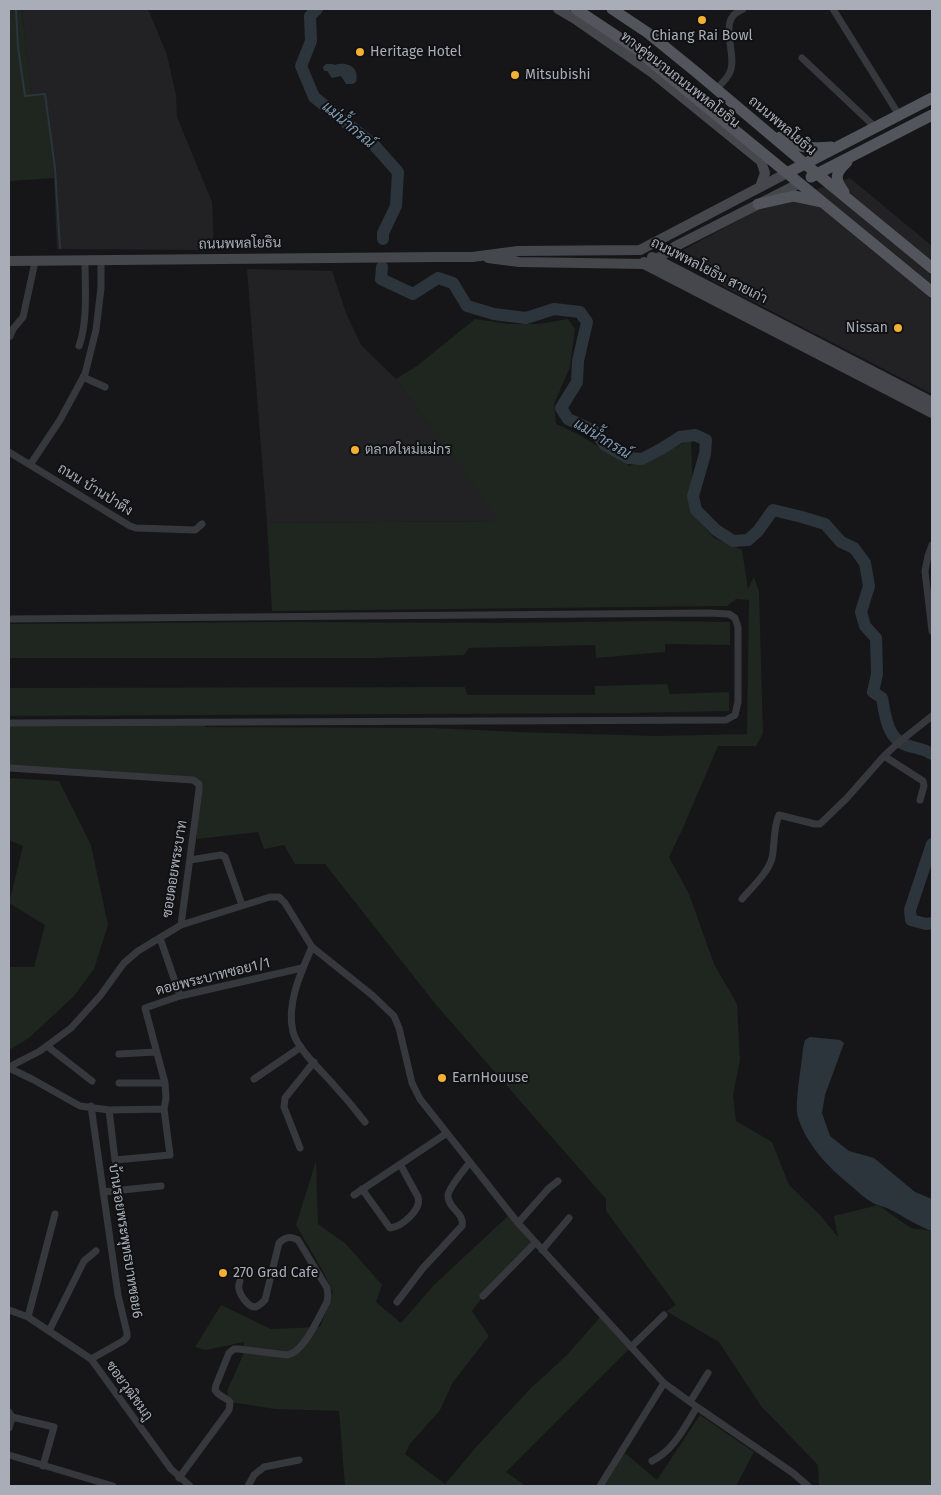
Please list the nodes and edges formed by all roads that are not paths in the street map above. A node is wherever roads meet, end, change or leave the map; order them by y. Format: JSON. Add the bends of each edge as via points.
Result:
{"nodes":[{"id":1,"x":558,"y":9,"type":"edge"},
{"id":2,"x":576,"y":9,"type":"edge"},
{"id":3,"x":612,"y":9,"type":"edge"},
{"id":4,"x":743,"y":9,"type":"edge"},
{"id":5,"x":833,"y":9,"type":"edge"},
{"id":6,"x":802,"y":58,"type":"dead end"},
{"id":7,"x":654,"y":74,"type":"junction"},
{"id":8,"x":680,"y":85,"type":"junction"},
{"id":9,"x":716,"y":89,"type":"junction"},
{"id":10,"x":932,"y":98,"type":"edge"},
{"id":11,"x":899,"y":115,"type":"junction"},
{"id":12,"x":932,"y":115,"type":"edge"},
{"id":13,"x":757,"y":123,"type":"junction"},
{"id":14,"x":875,"y":127,"type":"junction"},
{"id":15,"x":838,"y":146,"type":"junction"},
{"id":16,"x":854,"y":155,"type":"junction"},
{"id":17,"x":804,"y":163,"type":"junction"},
{"id":18,"x":787,"y":172,"type":"junction"},
{"id":19,"x":817,"y":174,"type":"junction"},
{"id":20,"x":800,"y":183,"type":"junction"},
{"id":21,"x":760,"y":187,"type":"junction"},
{"id":22,"x":849,"y":199,"type":"junction"},
{"id":23,"x":824,"y":202,"type":"junction"},
{"id":24,"x":758,"y":204,"type":"junction"},
{"id":25,"x":676,"y":246,"type":"junction"},
{"id":26,"x":640,"y":250,"type":"junction"},
{"id":27,"x":472,"y":257,"type":"junction"},
{"id":28,"x":657,"y":259,"type":"junction"},
{"id":29,"x":9,"y":261,"type":"edge"},
{"id":30,"x":85,"y":261,"type":"junction"},
{"id":31,"x":101,"y":261,"type":"junction"},
{"id":32,"x":35,"y":262,"type":"junction"},
{"id":33,"x":644,"y":264,"type":"junction"},
{"id":34,"x":932,"y":268,"type":"edge"},
{"id":35,"x":677,"y":270,"type":"junction"},
{"id":36,"x":932,"y":292,"type":"edge"},
{"id":37,"x":10,"y":336,"type":"edge"},
{"id":38,"x":79,"y":346,"type":"dead end"},
{"id":39,"x":84,"y":376,"type":"junction"},
{"id":40,"x":105,"y":386,"type":"dead end"},
{"id":41,"x":932,"y":402,"type":"edge"},
{"id":42,"x":932,"y":413,"type":"edge"},
{"id":43,"x":9,"y":452,"type":"edge"},
{"id":44,"x":30,"y":465,"type":"junction"},
{"id":45,"x":202,"y":524,"type":"dead end"},
{"id":46,"x":932,"y":545,"type":"edge"},
{"id":47,"x":9,"y":619,"type":"edge"},
{"id":48,"x":932,"y":631,"type":"edge"},
{"id":49,"x":932,"y":716,"type":"edge"},
{"id":50,"x":9,"y":723,"type":"edge"},
{"id":51,"x":884,"y":756,"type":"junction"},
{"id":52,"x":9,"y":768,"type":"edge"},
{"id":53,"x":920,"y":800,"type":"dead end"},
{"id":54,"x":190,"y":860,"type":"junction"},
{"id":55,"x":742,"y":899,"type":"dead end"},
{"id":56,"x":242,"y":905,"type":"junction"},
{"id":57,"x":181,"y":925,"type":"junction"},
{"id":58,"x":160,"y":938,"type":"junction"},
{"id":59,"x":312,"y":947,"type":"junction"},
{"id":60,"x":302,"y":968,"type":"junction"},
{"id":61,"x":180,"y":996,"type":"junction"},
{"id":62,"x":47,"y":1046,"type":"junction"},
{"id":63,"x":301,"y":1047,"type":"junction"},
{"id":64,"x":156,"y":1052,"type":"junction"},
{"id":65,"x":118,"y":1054,"type":"dead end"},
{"id":66,"x":314,"y":1062,"type":"junction"},
{"id":67,"x":9,"y":1068,"type":"edge"},
{"id":68,"x":254,"y":1080,"type":"dead end"},
{"id":69,"x":92,"y":1081,"type":"dead end"},
{"id":70,"x":119,"y":1083,"type":"dead end"},
{"id":71,"x":165,"y":1083,"type":"junction"},
{"id":72,"x":90,"y":1106,"type":"junction"},
{"id":73,"x":164,"y":1109,"type":"junction"},
{"id":74,"x":109,"y":1110,"type":"junction"},
{"id":75,"x":365,"y":1122,"type":"dead end"},
{"id":76,"x":447,"y":1134,"type":"junction"},
{"id":77,"x":300,"y":1148,"type":"dead end"},
{"id":78,"x":470,"y":1162,"type":"junction"},
{"id":79,"x":400,"y":1164,"type":"junction"},
{"id":80,"x":558,"y":1181,"type":"dead end"},
{"id":81,"x":161,"y":1186,"type":"dead end"},
{"id":82,"x":362,"y":1189,"type":"junction"},
{"id":83,"x":103,"y":1192,"type":"junction"},
{"id":84,"x":354,"y":1195,"type":"dead end"},
{"id":85,"x":55,"y":1214,"type":"dead end"},
{"id":86,"x":569,"y":1218,"type":"dead end"},
{"id":87,"x":518,"y":1223,"type":"junction"},
{"id":88,"x":535,"y":1243,"type":"junction"},
{"id":89,"x":542,"y":1250,"type":"junction"},
{"id":90,"x":96,"y":1251,"type":"dead end"},
{"id":91,"x":240,"y":1281,"type":"dead end"},
{"id":92,"x":483,"y":1296,"type":"dead end"},
{"id":93,"x":397,"y":1302,"type":"dead end"},
{"id":94,"x":9,"y":1310,"type":"edge"},
{"id":95,"x":664,"y":1315,"type":"dead end"},
{"id":96,"x":28,"y":1318,"type":"junction"},
{"id":97,"x":49,"y":1331,"type":"junction"},
{"id":98,"x":631,"y":1347,"type":"junction"},
{"id":99,"x":91,"y":1359,"type":"junction"},
{"id":100,"x":708,"y":1373,"type":"dead end"},
{"id":101,"x":664,"y":1383,"type":"junction"},
{"id":102,"x":690,"y":1402,"type":"junction"},
{"id":103,"x":697,"y":1407,"type":"junction"},
{"id":104,"x":10,"y":1414,"type":"edge"},
{"id":105,"x":9,"y":1428,"type":"edge"},
{"id":106,"x":9,"y":1456,"type":"edge"},
{"id":107,"x":299,"y":1460,"type":"dead end"},
{"id":108,"x":652,"y":1461,"type":"dead end"},
{"id":109,"x":43,"y":1466,"type":"junction"},
{"id":110,"x":179,"y":1478,"type":"junction"},
{"id":111,"x":113,"y":1486,"type":"edge"},
{"id":112,"x":190,"y":1486,"type":"edge"},
{"id":113,"x":248,"y":1486,"type":"edge"},
{"id":114,"x":600,"y":1486,"type":"edge"},
{"id":115,"x":808,"y":1486,"type":"edge"}],
"edges":[{"from":1,"to":7,"type":"main road","name":"ทางคู่ขนานถนนพหลโยธิน"},
{"from":2,"to":8,"type":"main road","via":[[636,49]]},
{"from":3,"to":9,"type":"main road","name":"ถนนพหลโยธิน","via":[[648,32]]},
{"from":4,"to":9,"type":"street","via":[[733,15],[729,27],[730,74]]},
{"from":5,"to":11,"type":"street"},
{"from":6,"to":14,"type":"street"},
{"from":7,"to":8,"type":"main road"},
{"from":7,"to":21,"type":"main road","name":"ทางคู่ขนานถนนพหลโยธิน","via":[[761,161],[765,173]]},
{"from":8,"to":18,"type":"main road"},
{"from":9,"to":13,"type":"main road","name":"ถนนพหลโยธิน"},
{"from":10,"to":11,"type":"main road"},
{"from":11,"to":14,"type":"main road"},
{"from":12,"to":16,"type":"main road"},
{"from":13,"to":15,"type":"main road","via":[[799,146],[814,149]]},
{"from":13,"to":17,"type":"main road","name":"ถนนพหลโยธิน"},
{"from":14,"to":15,"type":"main road"},
{"from":15,"to":17,"type":"main road"},
{"from":16,"to":19,"type":"main road"},
{"from":16,"to":22,"type":"main road","via":[[837,178]]},
{"from":17,"to":18,"type":"main road"},
{"from":17,"to":19,"type":"main road","name":"ถนนพหลโยธิน"},
{"from":18,"to":20,"type":"main road"},
{"from":18,"to":21,"type":"main road","name":"ถนนพหลโยธิน"},
{"from":19,"to":20,"type":"main road"},
{"from":19,"to":22,"type":"main road","name":"ถนนพหลโยธิน"},
{"from":20,"to":23,"type":"main road"},
{"from":20,"to":24,"type":"main road","name":"ถนนพหลโยธิน"},
{"from":21,"to":26,"type":"main road","name":"ถนนพหลโยธิน"},
{"from":22,"to":34,"type":"main road","name":"ถนนพหลโยธิน"},
{"from":23,"to":24,"type":"main road","via":[[794,196]]},
{"from":23,"to":36,"type":"main road"},
{"from":24,"to":25,"type":"main road","name":"ถนนพหลโยธิน"},
{"from":25,"to":28,"type":"main road","name":"ถนนพหลโยธิน"},
{"from":25,"to":35,"type":"main road","via":[[668,259]]},
{"from":26,"to":27,"type":"main road","name":"ถนนพหลโยธิน","via":[[518,250]]},
{"from":26,"to":28,"type":"main road","name":"ถนนพหลโยธิน สายเก่า"},
{"from":26,"to":33,"type":"main road","name":"ถนนพหลโยธิน สายเก่า"},
{"from":27,"to":31,"type":"main road","name":"ถนนพหลโยธิน"},
{"from":27,"to":33,"type":"main road","name":"ถนนพหลโยธิน","via":[[519,262]]},
{"from":28,"to":33,"type":"main road","name":"ถนนพหลโยธิน"},
{"from":28,"to":35,"type":"main road","name":"ถนนพหลโยธิน สายเก่า"},
{"from":29,"to":32,"type":"main road","name":"ถนนพหลโยธิน"},
{"from":30,"to":31,"type":"main road","name":"ถนนพหลโยธิน"},
{"from":30,"to":32,"type":"main road","name":"ถนนพหลโยธิน"},
{"from":30,"to":38,"type":"street","via":[[85,300]]},
{"from":31,"to":39,"type":"street","via":[[96,330]]},
{"from":32,"to":37,"type":"street","via":[[23,317]]},
{"from":33,"to":42,"type":"main road","name":"ถนนพหลโยธิน สายเก่า"},
{"from":35,"to":41,"type":"main road","name":"ถนนพหลโยธิน สายเก่า"},
{"from":39,"to":40,"type":"street"},
{"from":39,"to":44,"type":"street"},
{"from":43,"to":44,"type":"street","name":"ถนน บ้านป่าตึง"},
{"from":44,"to":45,"type":"street","name":"ถนน บ้านป่าตึง","via":[[130,526],[195,530]]},
{"from":46,"to":48,"type":"street","via":[[925,571]]},
{"from":47,"to":50,"type":"street","via":[[709,613],[729,614],[735,618],[738,627],[738,702],[736,715],[726,720]]},
{"from":49,"to":51,"type":"street"},
{"from":51,"to":53,"type":"street","via":[[923,781]]},
{"from":51,"to":55,"type":"street","via":[[820,824],[779,815],[772,860]]},
{"from":52,"to":54,"type":"street","name":"ซอยดอยพระบาท","via":[[193,780],[199,784],[199,790]]},
{"from":54,"to":56,"type":"street","via":[[225,856]]},
{"from":54,"to":57,"type":"street","name":"ซอยดอยพระบาท"},
{"from":56,"to":57,"type":"street"},
{"from":56,"to":59,"type":"street","via":[[279,896]]},
{"from":57,"to":58,"type":"street","name":"ซอยดอยพระบาท"},
{"from":58,"to":61,"type":"street"},
{"from":58,"to":62,"type":"street","name":"ซอยดอยพระบาท","via":[[124,963],[71,1028]]},
{"from":59,"to":60,"type":"street"},
{"from":59,"to":76,"type":"street","via":[[394,1016],[412,1083]]},
{"from":60,"to":61,"type":"street","name":"ดอยพระบาทซอย1/1"},
{"from":60,"to":63,"type":"street","via":[[292,1018],[293,1032]]},
{"from":61,"to":64,"type":"street","name":"ดอยพระบาทซอย1/1","via":[[145,1008]]},
{"from":62,"to":67,"type":"street","name":"ซอยดอยพระบาท"},
{"from":62,"to":69,"type":"street"},
{"from":63,"to":66,"type":"street"},
{"from":63,"to":68,"type":"street"},
{"from":64,"to":65,"type":"street"},
{"from":64,"to":71,"type":"street","name":"ดอยพระบาทซอย1/1"},
{"from":66,"to":75,"type":"street"},
{"from":66,"to":77,"type":"street","via":[[284,1102]]},
{"from":67,"to":72,"type":"street","via":[[80,1106]]},
{"from":70,"to":71,"type":"street"},
{"from":71,"to":73,"type":"street","name":"ดอยพระบาทซอย1/1"},
{"from":72,"to":74,"type":"street"},
{"from":72,"to":83,"type":"street","name":"บ้านรอยพระพุทธบาทซอย6"},
{"from":73,"to":74,"type":"street"},
{"from":73,"to":74,"type":"street","name":"ดอยพระบาทซอย1/1","via":[[170,1155],[115,1160]]},
{"from":76,"to":78,"type":"street"},
{"from":76,"to":79,"type":"street"},
{"from":78,"to":87,"type":"street"},
{"from":78,"to":93,"type":"street","via":[[448,1193],[449,1201],[461,1217],[462,1226]]},
{"from":79,"to":82,"type":"street"},
{"from":79,"to":82,"type":"street","via":[[420,1202],[400,1225],[390,1228]]},
{"from":80,"to":87,"type":"street"},
{"from":81,"to":83,"type":"street"},
{"from":82,"to":84,"type":"street"},
{"from":83,"to":99,"type":"street","name":"บ้านรอยพระพุทธบาทซอย6","via":[[127,1333],[120,1343]]},
{"from":85,"to":96,"type":"street"},
{"from":86,"to":89,"type":"street"},
{"from":87,"to":88,"type":"street"},
{"from":88,"to":89,"type":"street"},
{"from":88,"to":92,"type":"street"},
{"from":89,"to":98,"type":"street"},
{"from":90,"to":97,"type":"street","via":[[84,1261]]},
{"from":91,"to":110,"type":"street","via":[[239,1289],[247,1303],[256,1307],[260,1305],[265,1300],[279,1243],[292,1237],[298,1240],[327,1288],[327,1302],[296,1352],[287,1355],[234,1349],[230,1353],[216,1385],[220,1396],[230,1402],[229,1410]]},
{"from":94,"to":96,"type":"street","name":"ซอยวุฒิชมภู"},
{"from":95,"to":98,"type":"street"},
{"from":96,"to":97,"type":"street","name":"ซอยวุฒิชมภู"},
{"from":97,"to":99,"type":"street","name":"ซอยวุฒิชมภู"},
{"from":98,"to":101,"type":"street"},
{"from":99,"to":110,"type":"street","name":"ซอยวุฒิชมภู"},
{"from":100,"to":102,"type":"street"},
{"from":101,"to":102,"type":"street"},
{"from":101,"to":114,"type":"street"},
{"from":102,"to":103,"type":"street"},
{"from":103,"to":108,"type":"street","via":[[668,1450]]},
{"from":103,"to":115,"type":"street"},
{"from":104,"to":105,"type":"street"},
{"from":104,"to":109,"type":"street","via":[[54,1427]]},
{"from":106,"to":109,"type":"street"},
{"from":107,"to":113,"type":"street","via":[[264,1467]]},
{"from":109,"to":111,"type":"street"},
{"from":110,"to":112,"type":"street","name":"ซอยวุฒิชมภู"}]}
